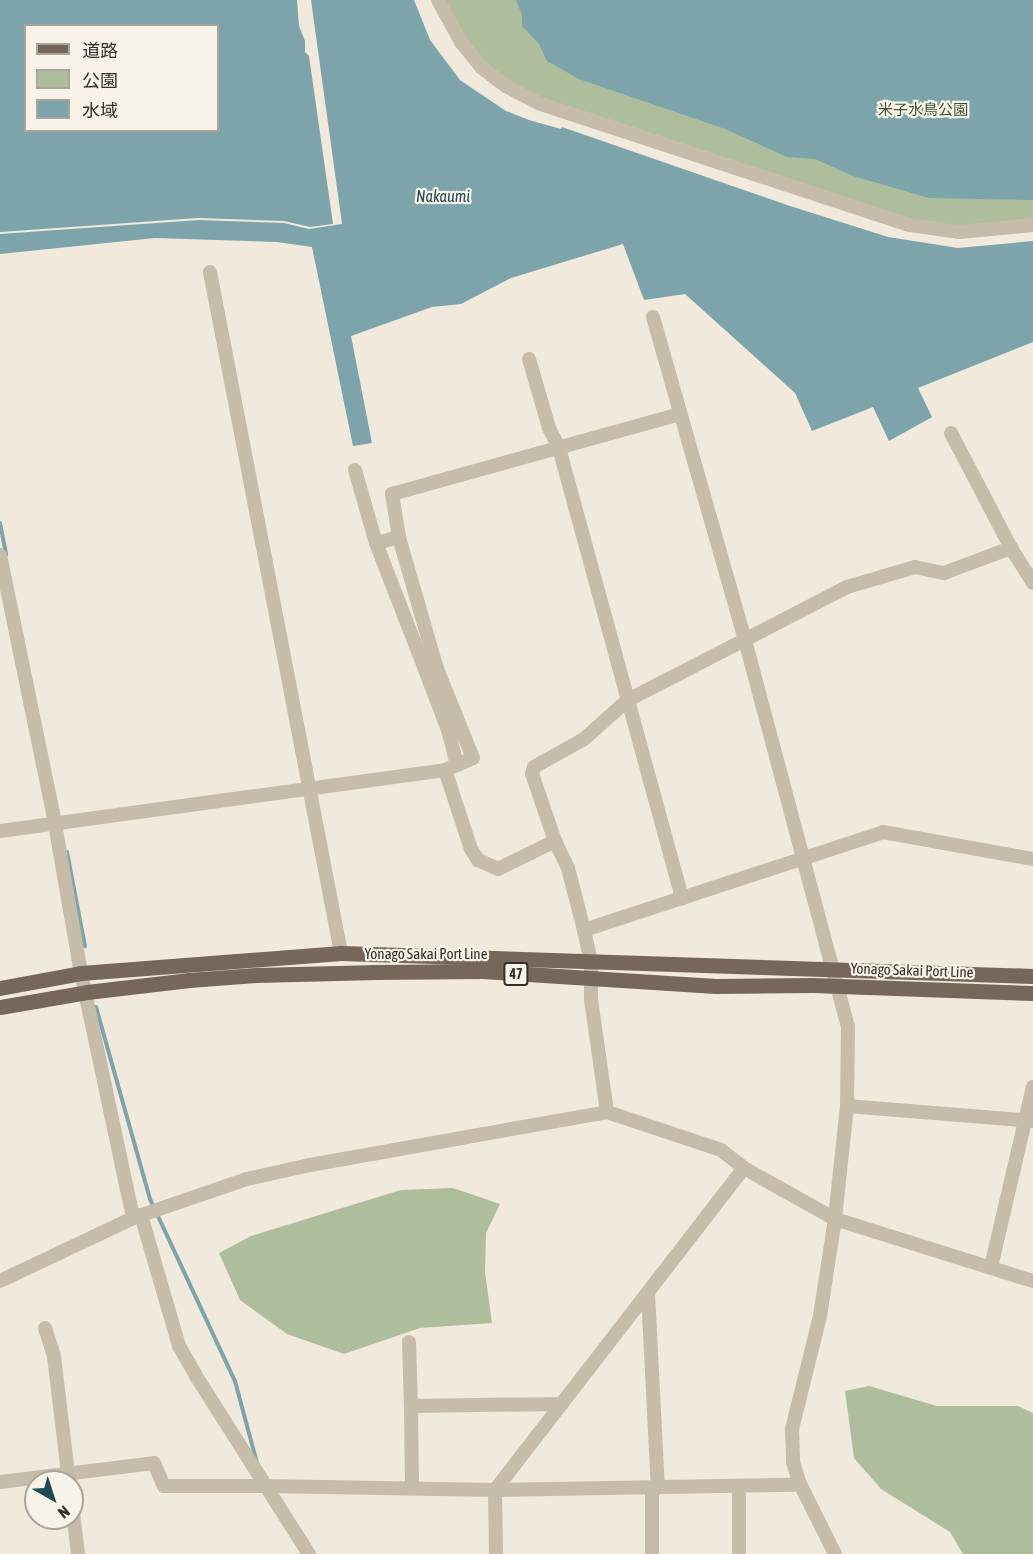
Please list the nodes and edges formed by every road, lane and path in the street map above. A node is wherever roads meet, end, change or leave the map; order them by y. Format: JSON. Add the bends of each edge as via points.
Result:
{"nodes":[{"id":1,"x":438,"y":0,"type":"edge"},
{"id":2,"x":1033,"y":225,"type":"edge"},
{"id":3,"x":210,"y":272,"type":"dead end"},
{"id":4,"x":653,"y":316,"type":"dead end"},
{"id":5,"x":529,"y":359,"type":"dead end"},
{"id":6,"x":680,"y":414,"type":"junction"},
{"id":7,"x":951,"y":433,"type":"dead end"},
{"id":8,"x":559,"y":448,"type":"junction"},
{"id":9,"x":355,"y":470,"type":"dead end"},
{"id":10,"x":399,"y":537,"type":"junction"},
{"id":11,"x":376,"y":543,"type":"junction"},
{"id":12,"x":1011,"y":548,"type":"junction"},
{"id":13,"x":0,"y":555,"type":"edge"},
{"id":14,"x":1033,"y":583,"type":"edge"},
{"id":15,"x":745,"y":640,"type":"junction"},
{"id":16,"x":431,"y":670,"type":"junction"},
{"id":17,"x":628,"y":700,"type":"junction"},
{"id":18,"x":451,"y":768,"type":"junction"},
{"id":19,"x":308,"y":790,"type":"junction"},
{"id":20,"x":55,"y":825,"type":"junction"},
{"id":21,"x":0,"y":831,"type":"edge"},
{"id":22,"x":555,"y":841,"type":"junction"},
{"id":23,"x":1033,"y":859,"type":"edge"},
{"id":24,"x":803,"y":860,"type":"junction"},
{"id":25,"x":682,"y":898,"type":"junction"},
{"id":26,"x":585,"y":930,"type":"junction"},
{"id":27,"x":341,"y":954,"type":"junction"},
{"id":28,"x":591,"y":962,"type":"junction"},
{"id":29,"x":832,"y":970,"type":"junction"},
{"id":30,"x":81,"y":973,"type":"junction"},
{"id":31,"x":1033,"y":976,"type":"edge"},
{"id":32,"x":591,"y":980,"type":"junction"},
{"id":33,"x":837,"y":986,"type":"junction"},
{"id":34,"x":0,"y":988,"type":"edge"},
{"id":35,"x":87,"y":992,"type":"junction"},
{"id":36,"x":1033,"y":993,"type":"edge"},
{"id":37,"x":0,"y":1007,"type":"edge"},
{"id":38,"x":1033,"y":1087,"type":"edge"},
{"id":39,"x":847,"y":1106,"type":"junction"},
{"id":40,"x":607,"y":1112,"type":"junction"},
{"id":41,"x":1029,"y":1120,"type":"edge"},
{"id":42,"x":744,"y":1168,"type":"junction"},
{"id":43,"x":137,"y":1216,"type":"junction"},
{"id":44,"x":835,"y":1219,"type":"junction"},
{"id":45,"x":991,"y":1267,"type":"junction"},
{"id":46,"x":0,"y":1281,"type":"edge"},
{"id":47,"x":1033,"y":1281,"type":"edge"},
{"id":48,"x":648,"y":1293,"type":"junction"},
{"id":49,"x":45,"y":1328,"type":"dead end"},
{"id":50,"x":409,"y":1342,"type":"dead end"},
{"id":51,"x":562,"y":1404,"type":"junction"},
{"id":52,"x":411,"y":1406,"type":"junction"},
{"id":53,"x":67,"y":1470,"type":"edge"},
{"id":54,"x":84,"y":1475,"type":"edge"},
{"id":55,"x":24,"y":1481,"type":"edge"},
{"id":56,"x":0,"y":1482,"type":"edge"},
{"id":57,"x":799,"y":1482,"type":"junction"},
{"id":58,"x":265,"y":1485,"type":"junction"},
{"id":59,"x":739,"y":1486,"type":"junction"},
{"id":60,"x":412,"y":1488,"type":"junction"},
{"id":61,"x":655,"y":1489,"type":"junction"},
{"id":62,"x":495,"y":1490,"type":"junction"},
{"id":63,"x":75,"y":1530,"type":"edge"},
{"id":64,"x":78,"y":1554,"type":"edge"},
{"id":65,"x":309,"y":1554,"type":"edge"},
{"id":66,"x":496,"y":1554,"type":"edge"},
{"id":67,"x":652,"y":1554,"type":"edge"},
{"id":68,"x":738,"y":1554,"type":"edge"},
{"id":69,"x":835,"y":1554,"type":"edge"}],
"edges":[{"from":1,"to":2,"type":"street","via":[[461,42],[482,68],[538,103],[910,225],[984,232]]},
{"from":3,"to":19,"type":"street"},
{"from":4,"to":6,"type":"street"},
{"from":5,"to":8,"type":"street","via":[[549,428]]},
{"from":6,"to":8,"type":"street"},
{"from":6,"to":15,"type":"street"},
{"from":7,"to":12,"type":"street"},
{"from":8,"to":10,"type":"street","via":[[392,494]]},
{"from":8,"to":17,"type":"street"},
{"from":9,"to":11,"type":"street"},
{"from":10,"to":11,"type":"street"},
{"from":10,"to":16,"type":"street"},
{"from":11,"to":16,"type":"street"},
{"from":12,"to":14,"type":"street"},
{"from":12,"to":15,"type":"street","via":[[944,573],[915,567],[847,587]]},
{"from":13,"to":20,"type":"street"},
{"from":15,"to":17,"type":"street"},
{"from":15,"to":24,"type":"street"},
{"from":16,"to":18,"type":"street","via":[[473,758]]},
{"from":17,"to":22,"type":"street","via":[[584,739],[534,768],[532,774]]},
{"from":17,"to":25,"type":"street"},
{"from":18,"to":19,"type":"street"},
{"from":18,"to":22,"type":"street","via":[[471,849],[478,860],[498,869]]},
{"from":19,"to":20,"type":"street"},
{"from":19,"to":27,"type":"street"},
{"from":20,"to":21,"type":"street"},
{"from":20,"to":30,"type":"street"},
{"from":22,"to":26,"type":"street"},
{"from":23,"to":24,"type":"street","via":[[883,832]]},
{"from":24,"to":25,"type":"street"},
{"from":24,"to":29,"type":"street"},
{"from":25,"to":26,"type":"street"},
{"from":26,"to":28,"type":"street"},
{"from":27,"to":28,"type":"main road","name":"Yonago Sakai Port Line","number":"47"},
{"from":27,"to":30,"type":"main road","name":"Yonago Sakai Port Line","number":"47"},
{"from":28,"to":29,"type":"main road","name":"Yonago Sakai Port Line","number":"47"},
{"from":28,"to":32,"type":"street"},
{"from":29,"to":31,"type":"main road","name":"Yonago Sakai Port Line","number":"47"},
{"from":29,"to":33,"type":"street"},
{"from":30,"to":34,"type":"main road","name":"Yonago Sakai Port Line","number":"47"},
{"from":30,"to":35,"type":"street"},
{"from":32,"to":33,"type":"main road","name":"Yonago Sakai Port Line","number":"47"},
{"from":32,"to":35,"type":"main road","name":"Yonago Sakai Port Line","number":"47","via":[[482,971],[256,975]]},
{"from":32,"to":40,"type":"street"},
{"from":33,"to":36,"type":"main road","name":"Yonago Sakai Port Line","number":"47"},
{"from":33,"to":39,"type":"street","via":[[848,1026]]},
{"from":35,"to":37,"type":"main road","name":"Yonago Sakai Port Line","number":"47"},
{"from":35,"to":43,"type":"street"},
{"from":38,"to":41,"type":"street"},
{"from":39,"to":41,"type":"street"},
{"from":39,"to":44,"type":"street"},
{"from":40,"to":42,"type":"street","via":[[721,1150]]},
{"from":40,"to":43,"type":"street","via":[[310,1165],[247,1179]]},
{"from":41,"to":45,"type":"street"},
{"from":42,"to":44,"type":"street"},
{"from":42,"to":48,"type":"street"},
{"from":43,"to":46,"type":"street"},
{"from":43,"to":58,"type":"street","via":[[179,1346]]},
{"from":44,"to":45,"type":"street"},
{"from":44,"to":57,"type":"street","via":[[820,1316],[792,1429],[793,1462]]},
{"from":45,"to":47,"type":"street"},
{"from":48,"to":51,"type":"street"},
{"from":48,"to":61,"type":"street"},
{"from":49,"to":53,"type":"street","via":[[54,1356]]},
{"from":50,"to":52,"type":"street"},
{"from":51,"to":52,"type":"street"},
{"from":51,"to":62,"type":"street"},
{"from":52,"to":60,"type":"street"},
{"from":54,"to":58,"type":"street","via":[[154,1463],[164,1486]]},
{"from":55,"to":56,"type":"street"},
{"from":57,"to":59,"type":"street"},
{"from":57,"to":69,"type":"street"},
{"from":58,"to":60,"type":"street"},
{"from":58,"to":65,"type":"street"},
{"from":59,"to":61,"type":"street"},
{"from":59,"to":68,"type":"street"},
{"from":60,"to":62,"type":"street"},
{"from":61,"to":62,"type":"street"},
{"from":61,"to":67,"type":"street"},
{"from":62,"to":66,"type":"street"},
{"from":63,"to":64,"type":"street"}]}
